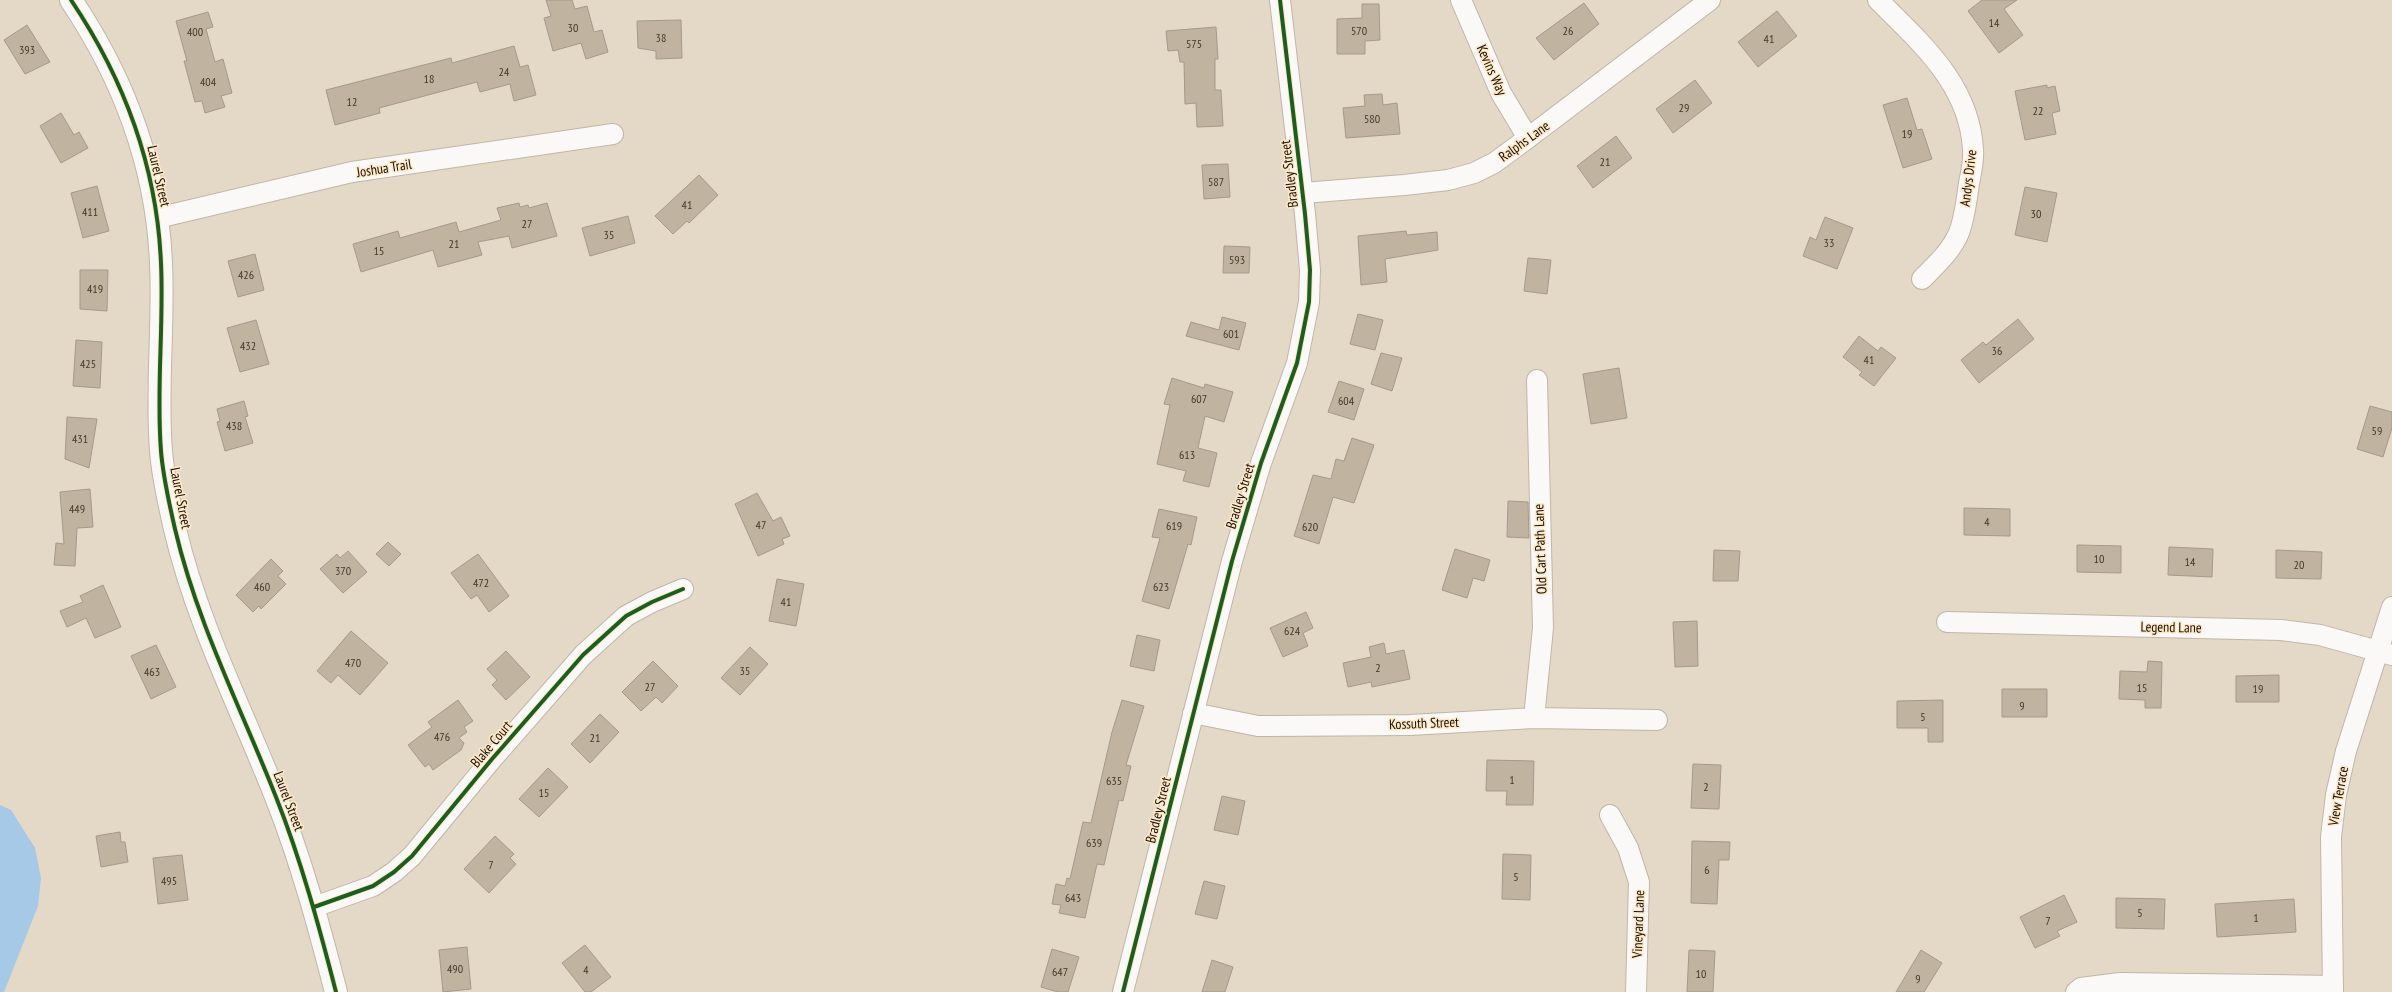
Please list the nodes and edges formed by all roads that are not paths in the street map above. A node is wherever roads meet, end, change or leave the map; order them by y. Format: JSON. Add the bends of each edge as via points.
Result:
{"nodes":[{"id":1,"x":70,"y":0,"type":"edge"},
{"id":2,"x":1280,"y":0,"type":"edge"},
{"id":3,"x":1461,"y":0,"type":"edge"},
{"id":4,"x":1710,"y":0,"type":"edge"},
{"id":5,"x":1878,"y":0,"type":"edge"},
{"id":6,"x":613,"y":134,"type":"dead end"},
{"id":7,"x":1528,"y":138,"type":"junction"},
{"id":8,"x":1302,"y":193,"type":"junction"},
{"id":9,"x":157,"y":218,"type":"junction"},
{"id":10,"x":1922,"y":279,"type":"dead end"},
{"id":11,"x":1537,"y":380,"type":"dead end"},
{"id":12,"x":684,"y":589,"type":"dead end"},
{"id":13,"x":2392,"y":607,"type":"edge"},
{"id":14,"x":1948,"y":622,"type":"dead end"},
{"id":15,"x":2385,"y":653,"type":"edge"},
{"id":16,"x":1194,"y":713,"type":"junction"},
{"id":17,"x":1534,"y":718,"type":"junction"},
{"id":18,"x":1657,"y":720,"type":"dead end"},
{"id":19,"x":1610,"y":815,"type":"dead end"},
{"id":20,"x":314,"y":907,"type":"junction"},
{"id":21,"x":2333,"y":989,"type":"edge"},
{"id":22,"x":336,"y":992,"type":"edge"},
{"id":23,"x":1123,"y":992,"type":"edge"},
{"id":24,"x":1636,"y":992,"type":"edge"},
{"id":25,"x":2076,"y":992,"type":"edge"}],
"edges":[{"from":1,"to":9,"type":"street","name":"Laurel Street","via":[[102,51],[134,121],[150,177]]},
{"from":2,"to":8,"type":"street","name":"Bradley Street"},
{"from":3,"to":7,"type":"street","name":"Kevins Way","via":[[1501,93]]},
{"from":4,"to":7,"type":"street","name":"Ralphs Lane"},
{"from":5,"to":10,"type":"street","name":"Andys Drive","via":[[1947,73],[1962,100],[1971,129],[1973,152],[1968,196],[1958,236],[1941,260]]},
{"from":6,"to":9,"type":"street","name":"Joshua Trail","via":[[352,172]]},
{"from":7,"to":8,"type":"street","name":"Ralphs Lane","via":[[1474,173],[1448,180]]},
{"from":8,"to":16,"type":"street","name":"Bradley Street","via":[[1310,270],[1309,302],[1303,336],[1297,363],[1247,507]]},
{"from":9,"to":20,"type":"street","name":"Laurel Street","via":[[161,265],[161,452],[175,530],[206,631],[275,794]]},
{"from":11,"to":17,"type":"street","name":"Old Cart Path Lane","via":[[1542,628]]},
{"from":12,"to":20,"type":"street","name":"Blake Court","via":[[626,616],[583,655],[412,856],[394,872],[373,886]]},
{"from":13,"to":15,"type":"street","name":"View Terrace"},
{"from":14,"to":15,"type":"street","name":"Legend Lane","via":[[2281,630],[2320,635]]},
{"from":15,"to":21,"type":"street","name":"View Terrace","via":[[2346,751],[2336,795],[2331,837]]},
{"from":16,"to":17,"type":"street","name":"Kossuth Street","via":[[1258,726],[1410,725]]},
{"from":16,"to":23,"type":"street","name":"Bradley Street"},
{"from":17,"to":18,"type":"street","name":"Kossuth Street"},
{"from":19,"to":24,"type":"street","name":"Vineyard Lane","via":[[1628,848],[1639,882]]},
{"from":20,"to":22,"type":"street","name":"Laurel Street"},
{"from":21,"to":25,"type":"street","via":[[2120,983],[2082,988]]}]}
